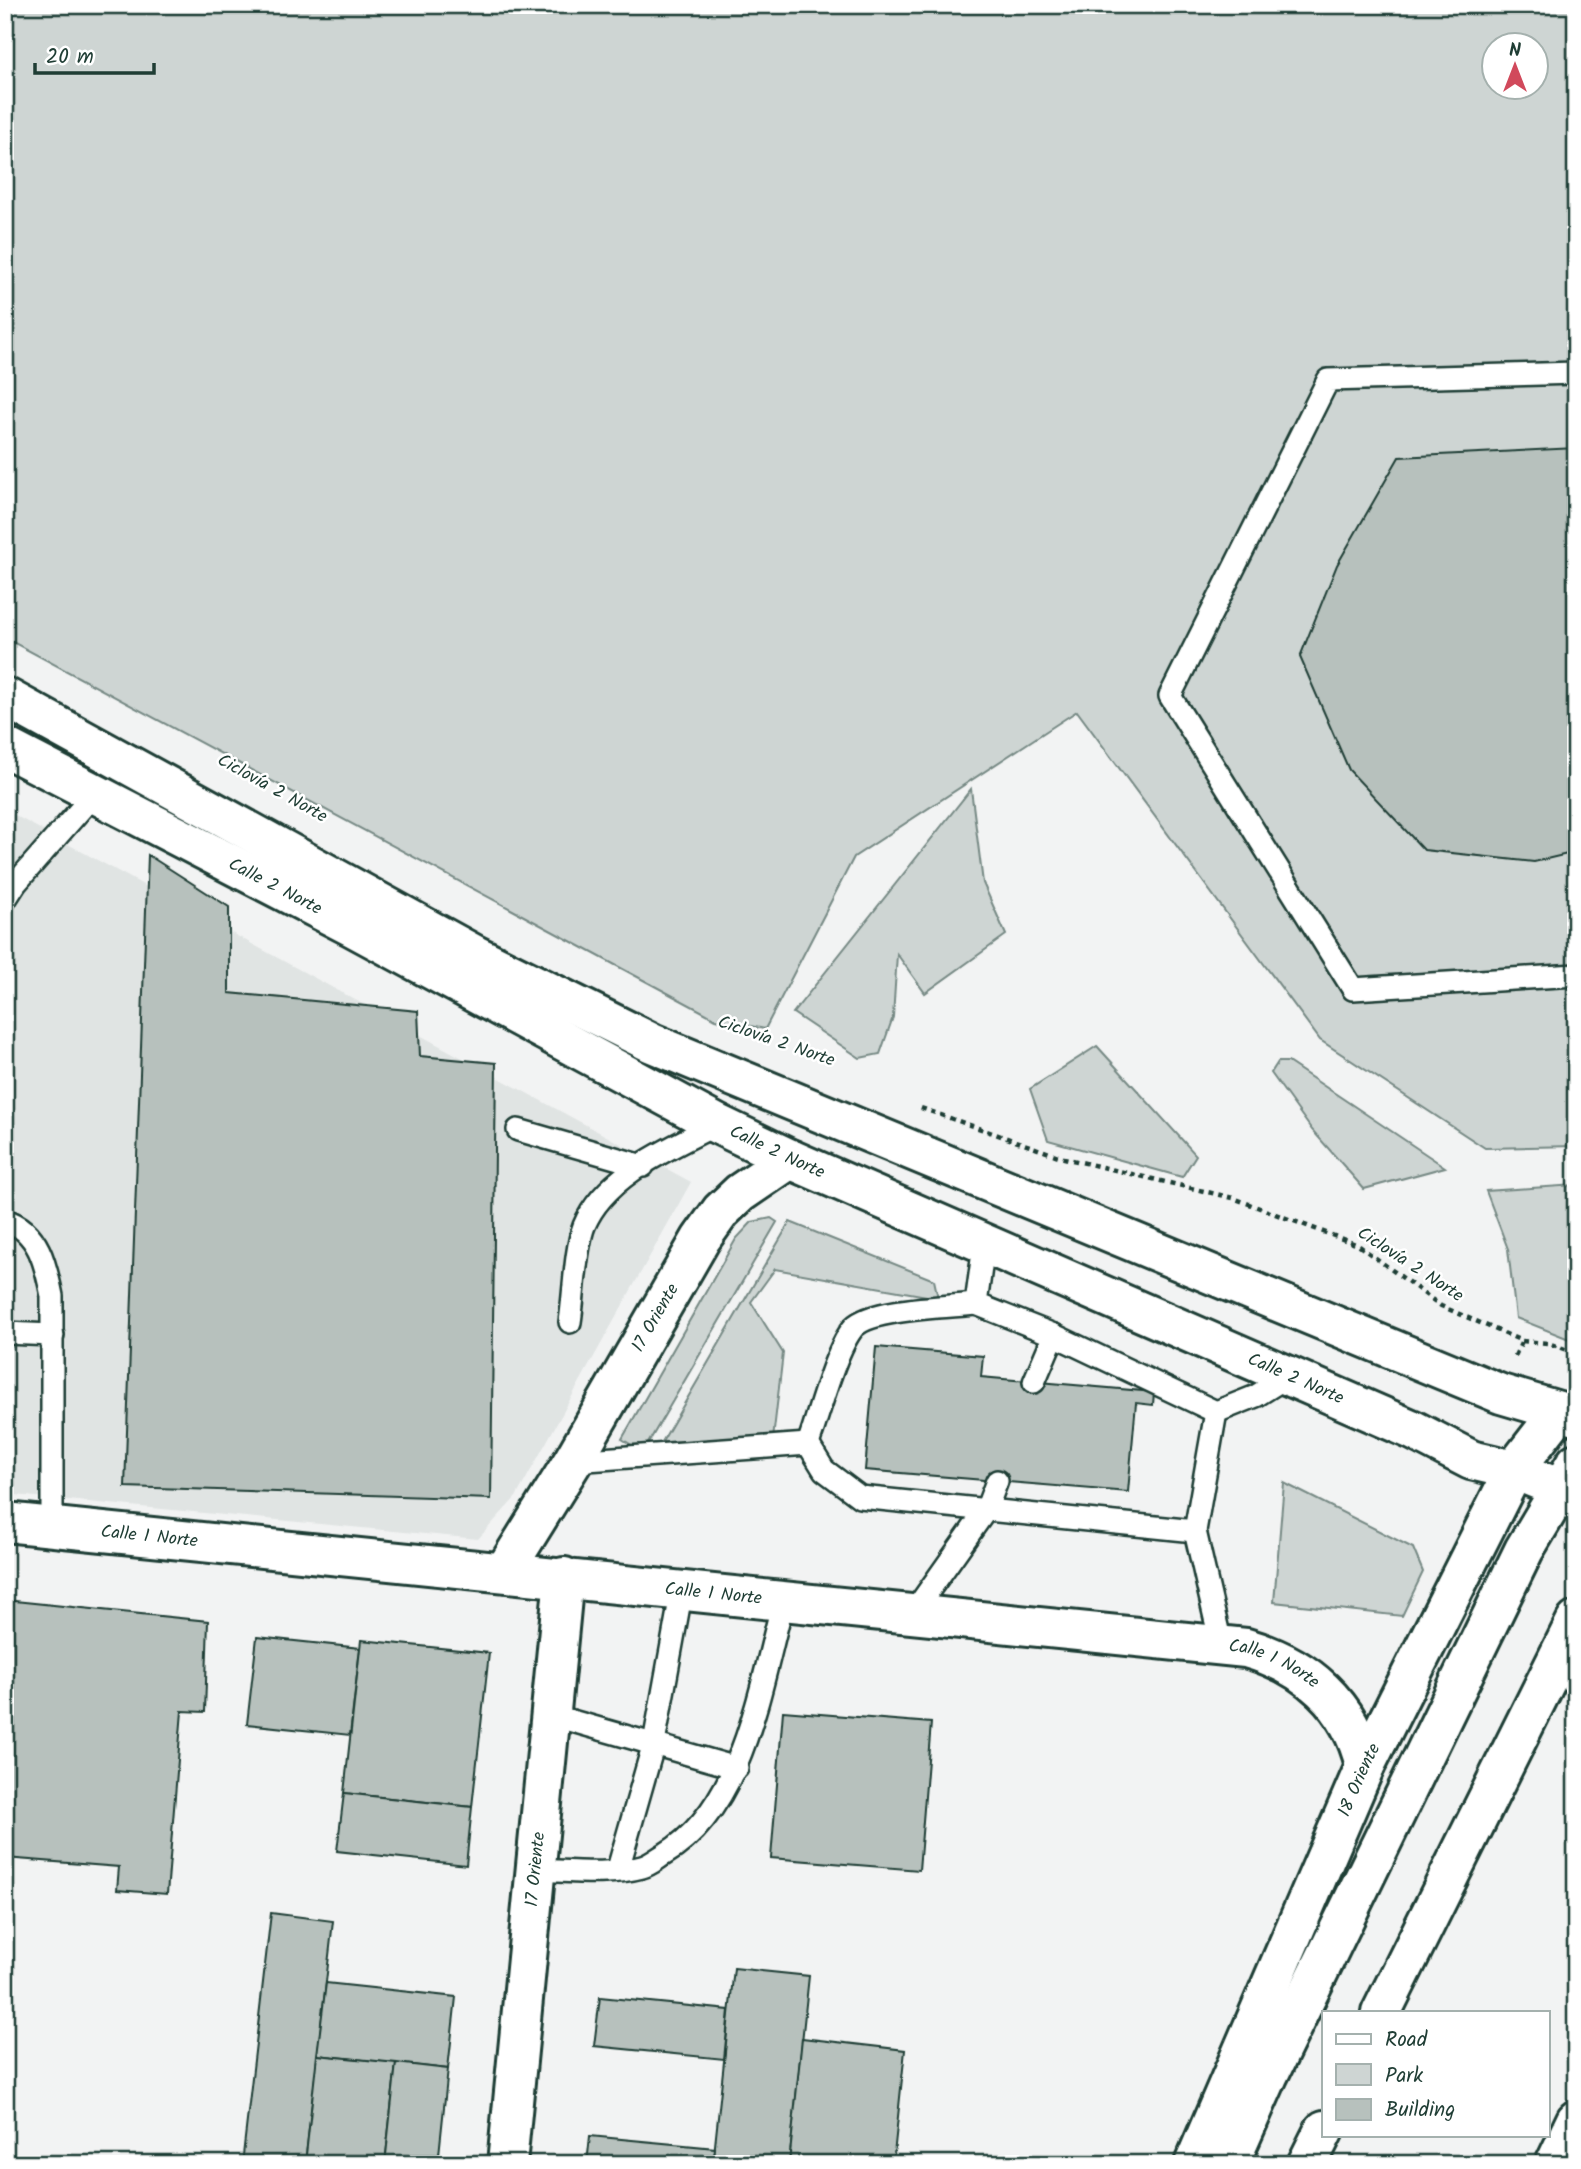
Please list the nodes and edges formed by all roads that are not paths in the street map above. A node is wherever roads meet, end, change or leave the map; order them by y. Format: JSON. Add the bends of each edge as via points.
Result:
{"nodes":[{"id":1,"x":1576,"y":373,"type":"edge"},
{"id":2,"x":5,"y":696,"type":"edge"},
{"id":3,"x":5,"y":747,"type":"edge"},
{"id":4,"x":95,"y":793,"type":"junction"},
{"id":5,"x":9,"y":887,"type":"edge"},
{"id":6,"x":1576,"y":975,"type":"edge"},
{"id":7,"x":717,"y":1124,"type":"junction"},
{"id":8,"x":518,"y":1130,"type":"dead end"},
{"id":9,"x":790,"y":1159,"type":"junction"},
{"id":10,"x":643,"y":1166,"type":"junction"},
{"id":11,"x":5,"y":1220,"type":"edge"},
{"id":12,"x":984,"y":1245,"type":"junction"},
{"id":13,"x":976,"y":1304,"type":"junction"},
{"id":14,"x":570,"y":1322,"type":"dead end"},
{"id":15,"x":5,"y":1333,"type":"edge"},
{"id":16,"x":53,"y":1335,"type":"junction"},
{"id":17,"x":1054,"y":1335,"type":"junction"},
{"id":18,"x":1288,"y":1376,"type":"junction"},
{"id":19,"x":1034,"y":1382,"type":"dead end"},
{"id":20,"x":1216,"y":1412,"type":"junction"},
{"id":21,"x":1567,"y":1414,"type":"edge"},
{"id":22,"x":808,"y":1444,"type":"junction"},
{"id":23,"x":573,"y":1461,"type":"junction"},
{"id":24,"x":1514,"y":1470,"type":"junction"},
{"id":25,"x":997,"y":1481,"type":"dead end"},
{"id":26,"x":1570,"y":1482,"type":"edge"},
{"id":27,"x":986,"y":1510,"type":"junction"},
{"id":28,"x":5,"y":1522,"type":"edge"},
{"id":29,"x":52,"y":1527,"type":"junction"},
{"id":30,"x":1195,"y":1531,"type":"junction"},
{"id":31,"x":503,"y":1572,"type":"junction"},
{"id":32,"x":564,"y":1577,"type":"junction"},
{"id":33,"x":682,"y":1589,"type":"junction"},
{"id":34,"x":784,"y":1599,"type":"junction"},
{"id":35,"x":913,"y":1613,"type":"junction"},
{"id":36,"x":1576,"y":1621,"type":"edge"},
{"id":37,"x":1221,"y":1644,"type":"junction"},
{"id":38,"x":551,"y":1715,"type":"junction"},
{"id":39,"x":654,"y":1743,"type":"junction"},
{"id":40,"x":1365,"y":1766,"type":"junction"},
{"id":41,"x":737,"y":1768,"type":"junction"},
{"id":42,"x":618,"y":1869,"type":"junction"},
{"id":43,"x":536,"y":1870,"type":"junction"},
{"id":44,"x":1382,"y":2011,"type":"edge"},
{"id":45,"x":1576,"y":2120,"type":"edge"},
{"id":46,"x":1322,"y":2134,"type":"edge"},
{"id":47,"x":507,"y":2164,"type":"edge"},
{"id":48,"x":1194,"y":2164,"type":"edge"},
{"id":49,"x":1229,"y":2164,"type":"edge"},
{"id":50,"x":1307,"y":2164,"type":"edge"},
{"id":51,"x":1555,"y":2164,"type":"edge"}],
"edges":[{"from":1,"to":6,"type":"lane","via":[[1328,380],[1170,696],[1353,989]]},
{"from":2,"to":21,"type":"main road","name":"Calle 2 Norte","via":[[475,955],[652,1043],[1501,1394]]},
{"from":3,"to":4,"type":"main road","name":"Calle 2 Norte"},
{"from":4,"to":5,"type":"lane"},
{"from":4,"to":7,"type":"main road","name":"Calle 2 Norte"},
{"from":7,"to":9,"type":"main road","name":"Calle 2 Norte"},
{"from":7,"to":10,"type":"lane"},
{"from":8,"to":10,"type":"lane"},
{"from":9,"to":12,"type":"main road","name":"Calle 2 Norte"},
{"from":9,"to":23,"type":"main road","name":"17 Oriente","via":[[740,1193],[714,1220]]},
{"from":10,"to":14,"type":"lane","via":[[607,1190],[584,1227]]},
{"from":11,"to":16,"type":"lane","via":[[28,1233],[44,1259],[52,1296]]},
{"from":12,"to":13,"type":"lane"},
{"from":12,"to":18,"type":"main road","name":"Calle 2 Norte"},
{"from":13,"to":17,"type":"lane"},
{"from":13,"to":22,"type":"lane","via":[[875,1315],[855,1325]]},
{"from":15,"to":16,"type":"lane"},
{"from":16,"to":29,"type":"lane"},
{"from":17,"to":19,"type":"lane"},
{"from":17,"to":20,"type":"lane"},
{"from":18,"to":20,"type":"lane"},
{"from":18,"to":24,"type":"main road","name":"Calle 2 Norte","via":[[1471,1460]]},
{"from":20,"to":30,"type":"lane"},
{"from":21,"to":24,"type":"main road","name":"18 Oriente"},
{"from":22,"to":23,"type":"lane"},
{"from":22,"to":27,"type":"lane","via":[[824,1470],[860,1497]]},
{"from":23,"to":31,"type":"main road","name":"17 Oriente"},
{"from":24,"to":26,"type":"main road","name":"Calle 2 Norte"},
{"from":24,"to":40,"type":"main road","name":"18 Oriente"},
{"from":25,"to":27,"type":"lane"},
{"from":26,"to":49,"type":"main road","via":[[1529,1540],[1262,2087]]},
{"from":27,"to":30,"type":"lane"},
{"from":27,"to":35,"type":"lane"},
{"from":28,"to":29,"type":"main road","name":"Calle 1 Norte"},
{"from":29,"to":31,"type":"main road","name":"Calle 1 Norte"},
{"from":30,"to":37,"type":"lane"},
{"from":31,"to":32,"type":"main road","name":"Calle 1 Norte"},
{"from":32,"to":33,"type":"main road","name":"Calle 1 Norte"},
{"from":32,"to":38,"type":"main road","name":"17 Oriente"},
{"from":33,"to":34,"type":"main road","name":"Calle 1 Norte"},
{"from":33,"to":39,"type":"lane"},
{"from":34,"to":35,"type":"main road","name":"Calle 1 Norte"},
{"from":34,"to":41,"type":"lane"},
{"from":35,"to":37,"type":"main road","name":"Calle 1 Norte"},
{"from":36,"to":44,"type":"main road"},
{"from":37,"to":40,"type":"main road","name":"Calle 1 Norte","via":[[1270,1655],[1310,1677],[1354,1731]]},
{"from":38,"to":39,"type":"lane"},
{"from":38,"to":43,"type":"main road","name":"17 Oriente"},
{"from":39,"to":41,"type":"lane"},
{"from":39,"to":42,"type":"lane"},
{"from":40,"to":48,"type":"main road","name":"18 Oriente"},
{"from":41,"to":42,"type":"lane","via":[[713,1810],[686,1841],[643,1867]]},
{"from":42,"to":43,"type":"lane"},
{"from":43,"to":47,"type":"main road","name":"17 Oriente"},
{"from":45,"to":51,"type":"main road"},
{"from":46,"to":50,"type":"main road"}]}
